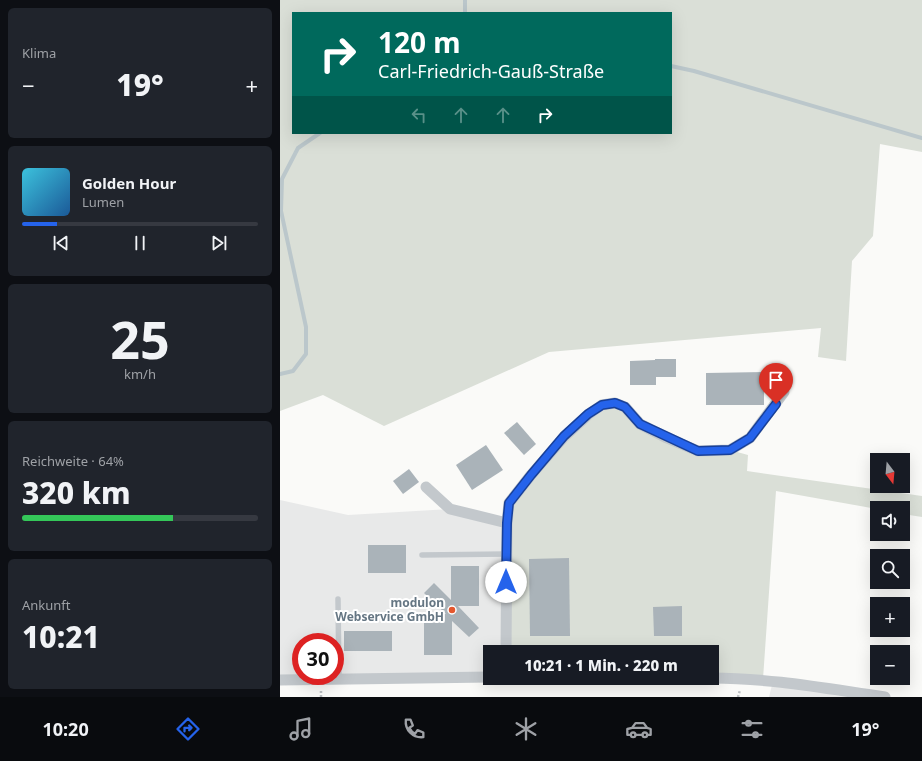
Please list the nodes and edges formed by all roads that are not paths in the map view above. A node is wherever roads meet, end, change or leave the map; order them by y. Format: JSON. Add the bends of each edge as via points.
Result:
{"nodes":[{"id":1,"x":784,"y":392,"type":"dead end"},
{"id":2,"x":426,"y":487,"type":"dead end"},
{"id":3,"x":507,"y":523,"type":"junction"},
{"id":4,"x":506,"y":554,"type":"junction"},
{"id":5,"x":422,"y":555,"type":"dead end"},
{"id":6,"x":338,"y":599,"type":"dead end"},
{"id":7,"x":339,"y":633,"type":"edge"},
{"id":8,"x":506,"y":645,"type":"edge"},
{"id":9,"x":483,"y":677,"type":"edge"},
{"id":10,"x":719,"y":678,"type":"edge"},
{"id":11,"x":292,"y":679,"type":"edge"},
{"id":12,"x":280,"y":680,"type":"edge"},
{"id":13,"x":344,"y":680,"type":"edge"},
{"id":14,"x":885,"y":697,"type":"edge"}],
"edges":[{"from":1,"to":3,"type":"street","via":[[750,438],[730,450],[698,451],[640,424],[625,407],[615,403],[602,405],[564,436],[531,475],[509,503]]},
{"from":2,"to":3,"type":"street","via":[[450,509]]},
{"from":3,"to":4,"type":"street"},
{"from":4,"to":5,"type":"lane"},
{"from":4,"to":8,"type":"street"},
{"from":6,"to":7,"type":"lane"},
{"from":9,"to":13,"type":"street"},
{"from":10,"to":14,"type":"street","via":[[774,681]]},
{"from":11,"to":12,"type":"street"}]}
